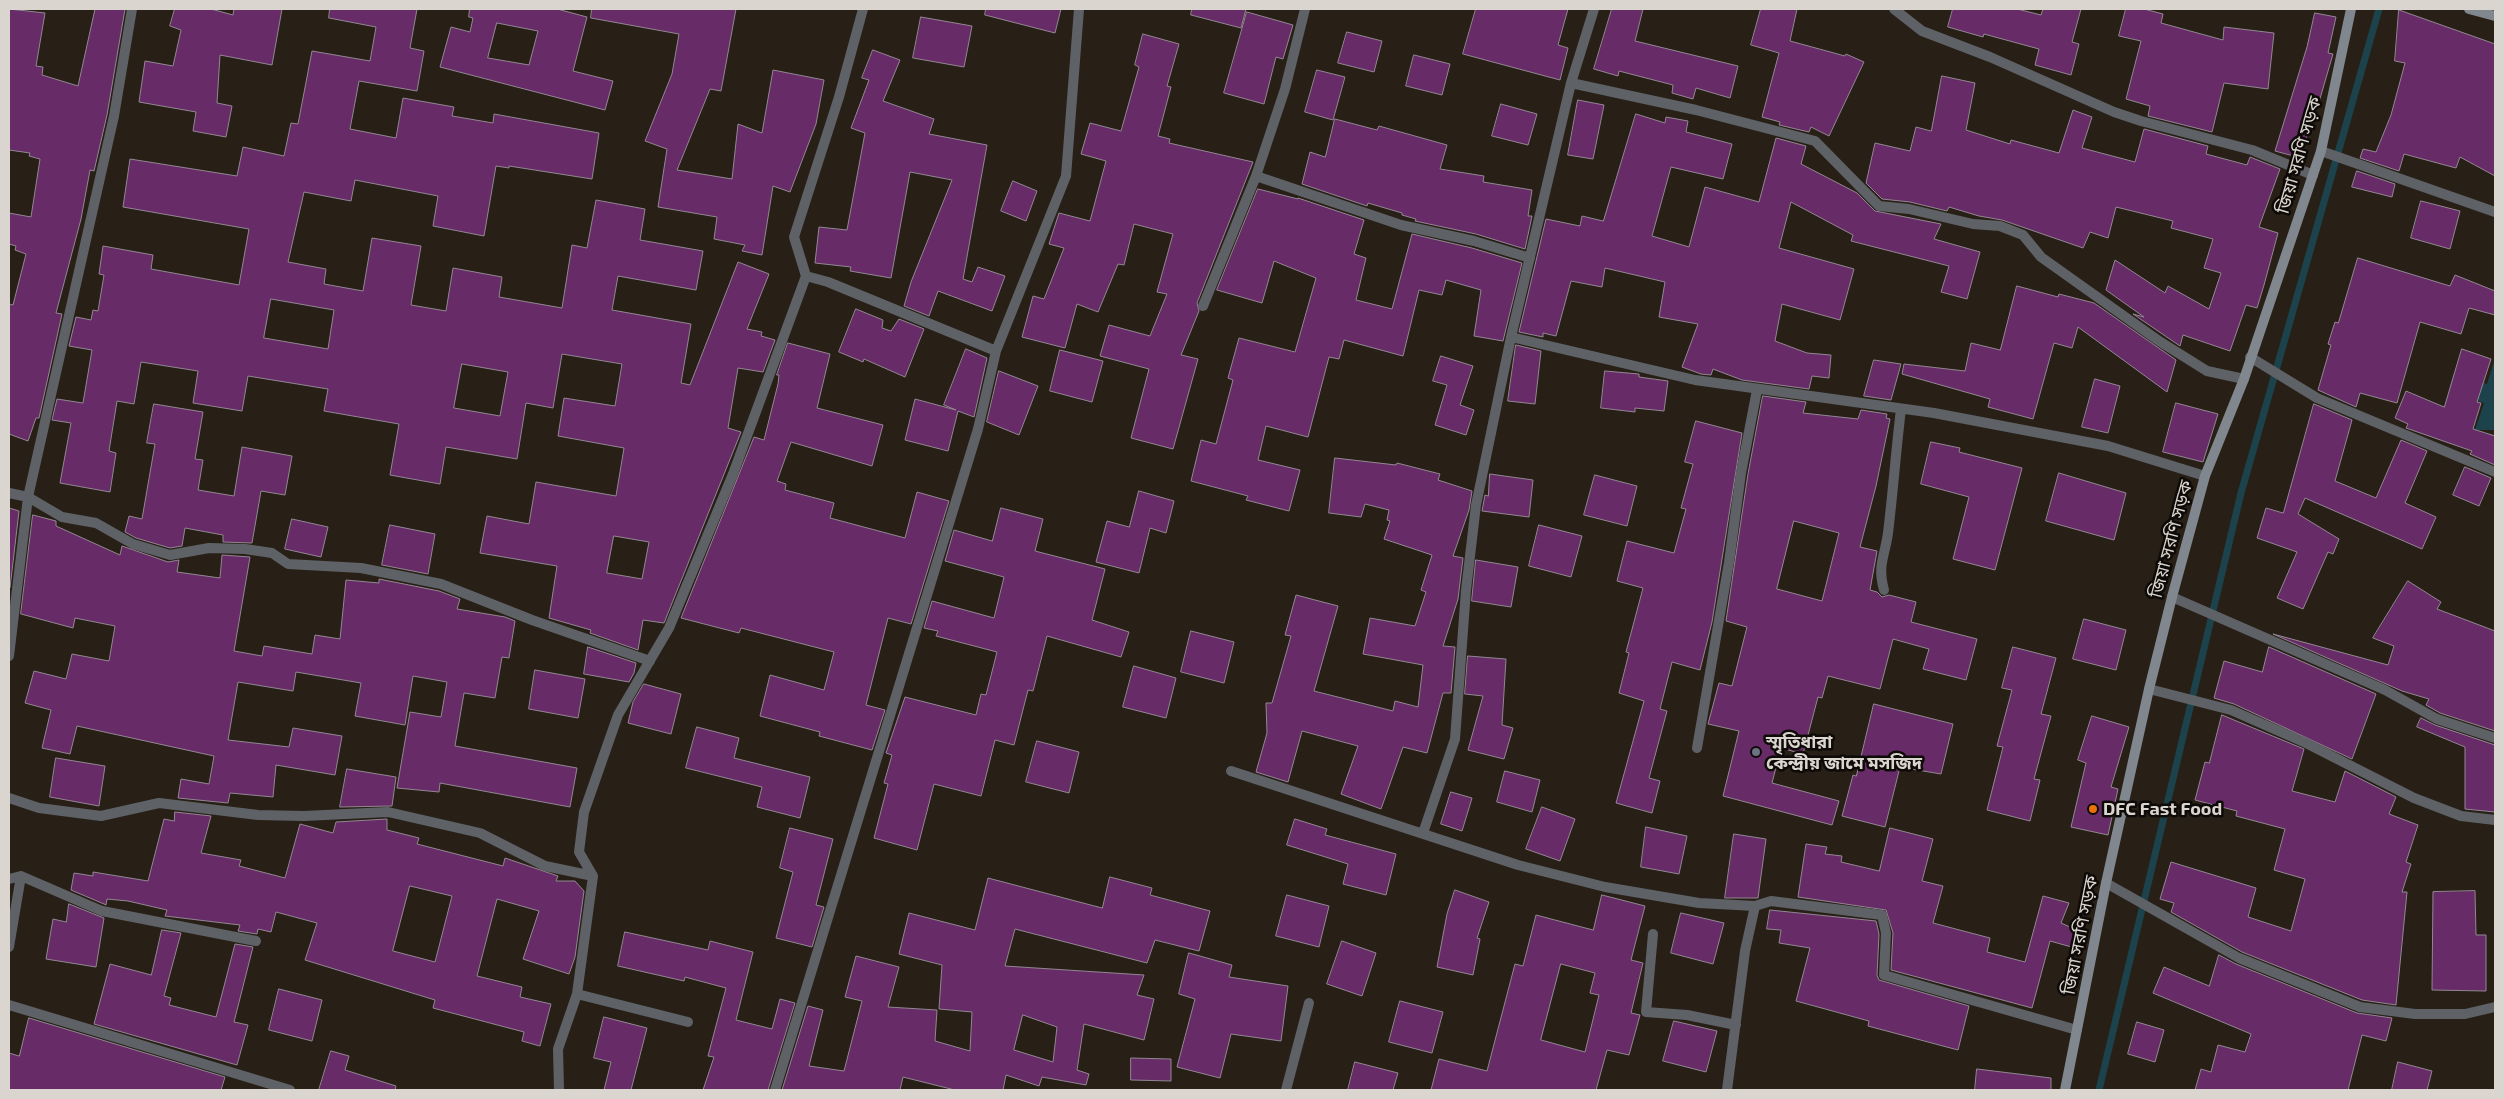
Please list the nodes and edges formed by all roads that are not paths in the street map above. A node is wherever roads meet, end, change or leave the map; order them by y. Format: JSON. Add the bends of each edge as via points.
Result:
{"nodes":[{"id":1,"x":132,"y":9,"type":"edge"},
{"id":2,"x":863,"y":9,"type":"edge"},
{"id":3,"x":1079,"y":9,"type":"edge"},
{"id":4,"x":1305,"y":9,"type":"edge"},
{"id":5,"x":1594,"y":9,"type":"edge"},
{"id":6,"x":1894,"y":9,"type":"edge"},
{"id":7,"x":2351,"y":9,"type":"edge"},
{"id":8,"x":2469,"y":9,"type":"edge"},
{"id":9,"x":2495,"y":16,"type":"edge"},
{"id":10,"x":1571,"y":83,"type":"junction"},
{"id":11,"x":2321,"y":151,"type":"junction"},
{"id":12,"x":2313,"y":175,"type":"junction"},
{"id":13,"x":1256,"y":176,"type":"junction"},
{"id":14,"x":2495,"y":212,"type":"edge"},
{"id":15,"x":1530,"y":258,"type":"junction"},
{"id":16,"x":806,"y":276,"type":"junction"},
{"id":17,"x":1203,"y":306,"type":"dead end"},
{"id":18,"x":1510,"y":337,"type":"junction"},
{"id":19,"x":996,"y":351,"type":"junction"},
{"id":20,"x":2250,"y":356,"type":"junction"},
{"id":21,"x":2244,"y":379,"type":"junction"},
{"id":22,"x":1757,"y":390,"type":"junction"},
{"id":23,"x":1901,"y":409,"type":"junction"},
{"id":24,"x":2495,"y":472,"type":"edge"},
{"id":25,"x":2205,"y":476,"type":"junction"},
{"id":26,"x":9,"y":493,"type":"edge"},
{"id":27,"x":28,"y":497,"type":"junction"},
{"id":28,"x":1884,"y":590,"type":"dead end"},
{"id":29,"x":2172,"y":597,"type":"junction"},
{"id":30,"x":9,"y":656,"type":"edge"},
{"id":31,"x":650,"y":661,"type":"junction"},
{"id":32,"x":2149,"y":689,"type":"junction"},
{"id":33,"x":2495,"y":738,"type":"edge"},
{"id":34,"x":1697,"y":748,"type":"dead end"},
{"id":35,"x":1231,"y":771,"type":"dead end"},
{"id":36,"x":9,"y":798,"type":"edge"},
{"id":37,"x":2495,"y":820,"type":"edge"},
{"id":38,"x":1423,"y":833,"type":"junction"},
{"id":39,"x":21,"y":876,"type":"junction"},
{"id":40,"x":593,"y":876,"type":"junction"},
{"id":41,"x":9,"y":879,"type":"edge"},
{"id":42,"x":2106,"y":883,"type":"junction"},
{"id":43,"x":1755,"y":906,"type":"junction"},
{"id":44,"x":1653,"y":934,"type":"dead end"},
{"id":45,"x":256,"y":941,"type":"dead end"},
{"id":46,"x":9,"y":947,"type":"edge"},
{"id":47,"x":577,"y":994,"type":"junction"},
{"id":48,"x":1309,"y":1003,"type":"dead end"},
{"id":49,"x":9,"y":1005,"type":"edge"},
{"id":50,"x":2495,"y":1007,"type":"edge"},
{"id":51,"x":688,"y":1022,"type":"dead end"},
{"id":52,"x":1736,"y":1025,"type":"junction"},
{"id":53,"x":2077,"y":1030,"type":"junction"},
{"id":54,"x":290,"y":1090,"type":"edge"},
{"id":55,"x":559,"y":1090,"type":"edge"},
{"id":56,"x":775,"y":1090,"type":"edge"},
{"id":57,"x":1286,"y":1090,"type":"edge"},
{"id":58,"x":1727,"y":1090,"type":"edge"},
{"id":59,"x":2065,"y":1090,"type":"edge"}],
"edges":[{"from":1,"to":27,"type":"street","via":[[114,116]]},
{"from":2,"to":16,"type":"street","via":[[839,97],[794,237]]},
{"from":3,"to":19,"type":"street","via":[[1066,176]]},
{"from":4,"to":13,"type":"street","via":[[1285,89]]},
{"from":5,"to":10,"type":"street"},
{"from":6,"to":12,"type":"street","via":[[1922,31],[2114,112],[2252,150]]},
{"from":7,"to":11,"type":"main road","name":"জিয়া সরণি সড়ক"},
{"from":8,"to":9,"type":"main road"},
{"from":10,"to":15,"type":"street"},
{"from":10,"to":21,"type":"street","via":[[1696,110],[1815,141],[1879,206],[2000,226],[2023,235],[2041,256],[2159,341],[2207,371]]},
{"from":11,"to":12,"type":"main road","name":"জিয়া সরণি সড়ক"},
{"from":11,"to":14,"type":"street"},
{"from":12,"to":20,"type":"main road","name":"জিয়া সরণি সড়ক"},
{"from":13,"to":15,"type":"street","via":[[1401,225],[1474,241]]},
{"from":13,"to":17,"type":"street"},
{"from":15,"to":18,"type":"street"},
{"from":16,"to":19,"type":"street"},
{"from":16,"to":31,"type":"street","via":[[733,474],[670,628]]},
{"from":18,"to":22,"type":"street","via":[[1695,380]]},
{"from":18,"to":38,"type":"street","via":[[1476,505],[1455,739]]},
{"from":19,"to":56,"type":"street","via":[[978,429]]},
{"from":20,"to":21,"type":"main road","name":"জিয়া সরণি সড়ক"},
{"from":20,"to":24,"type":"street","via":[[2317,398]]},
{"from":21,"to":25,"type":"main road","name":"জিয়া সরণি সড়ক"},
{"from":22,"to":23,"type":"street"},
{"from":22,"to":34,"type":"street"},
{"from":23,"to":25,"type":"street","via":[[2108,446]]},
{"from":23,"to":28,"type":"street","via":[[1887,536],[1880,563]]},
{"from":25,"to":29,"type":"main road","name":"জিয়া সরণি সড়ক"},
{"from":26,"to":27,"type":"street"},
{"from":27,"to":30,"type":"street"},
{"from":27,"to":31,"type":"street","via":[[62,517],[96,523],[133,544],[170,555],[209,548],[245,549],[272,553],[288,564],[361,568],[441,584]]},
{"from":29,"to":32,"type":"main road","name":"জিয়া সরণি সড়ক"},
{"from":29,"to":33,"type":"street","via":[[2385,690],[2437,720]]},
{"from":31,"to":40,"type":"street","via":[[618,715],[584,812],[578,852]]},
{"from":32,"to":37,"type":"street","via":[[2231,710],[2306,743],[2414,798],[2461,816]]},
{"from":32,"to":42,"type":"main road","name":"জিয়া সরণি সড়ক"},
{"from":35,"to":38,"type":"street"},
{"from":36,"to":40,"type":"street","via":[[39,808],[102,816],[159,803],[258,815],[388,812],[480,833],[545,866]]},
{"from":38,"to":43,"type":"street","via":[[1518,864],[1605,887],[1699,903]]},
{"from":39,"to":41,"type":"street"},
{"from":39,"to":45,"type":"street","via":[[102,911]]},
{"from":39,"to":46,"type":"street"},
{"from":40,"to":47,"type":"street"},
{"from":42,"to":50,"type":"street","via":[[2239,958],[2360,1006],[2415,1014],[2465,1014]]},
{"from":42,"to":53,"type":"main road","name":"জিয়া সরণি সড়ক"},
{"from":43,"to":52,"type":"street","via":[[1745,951]]},
{"from":43,"to":53,"type":"street","via":[[1771,901],[1882,915],[1886,933],[1884,975]]},
{"from":44,"to":52,"type":"street","via":[[1646,1012],[1686,1015]]},
{"from":47,"to":51,"type":"street"},
{"from":47,"to":55,"type":"street","via":[[558,1049]]},
{"from":48,"to":57,"type":"street"},
{"from":49,"to":54,"type":"street"},
{"from":52,"to":58,"type":"street"},
{"from":53,"to":59,"type":"main road","name":"জিয়া সরণি সড়ক"}]}
